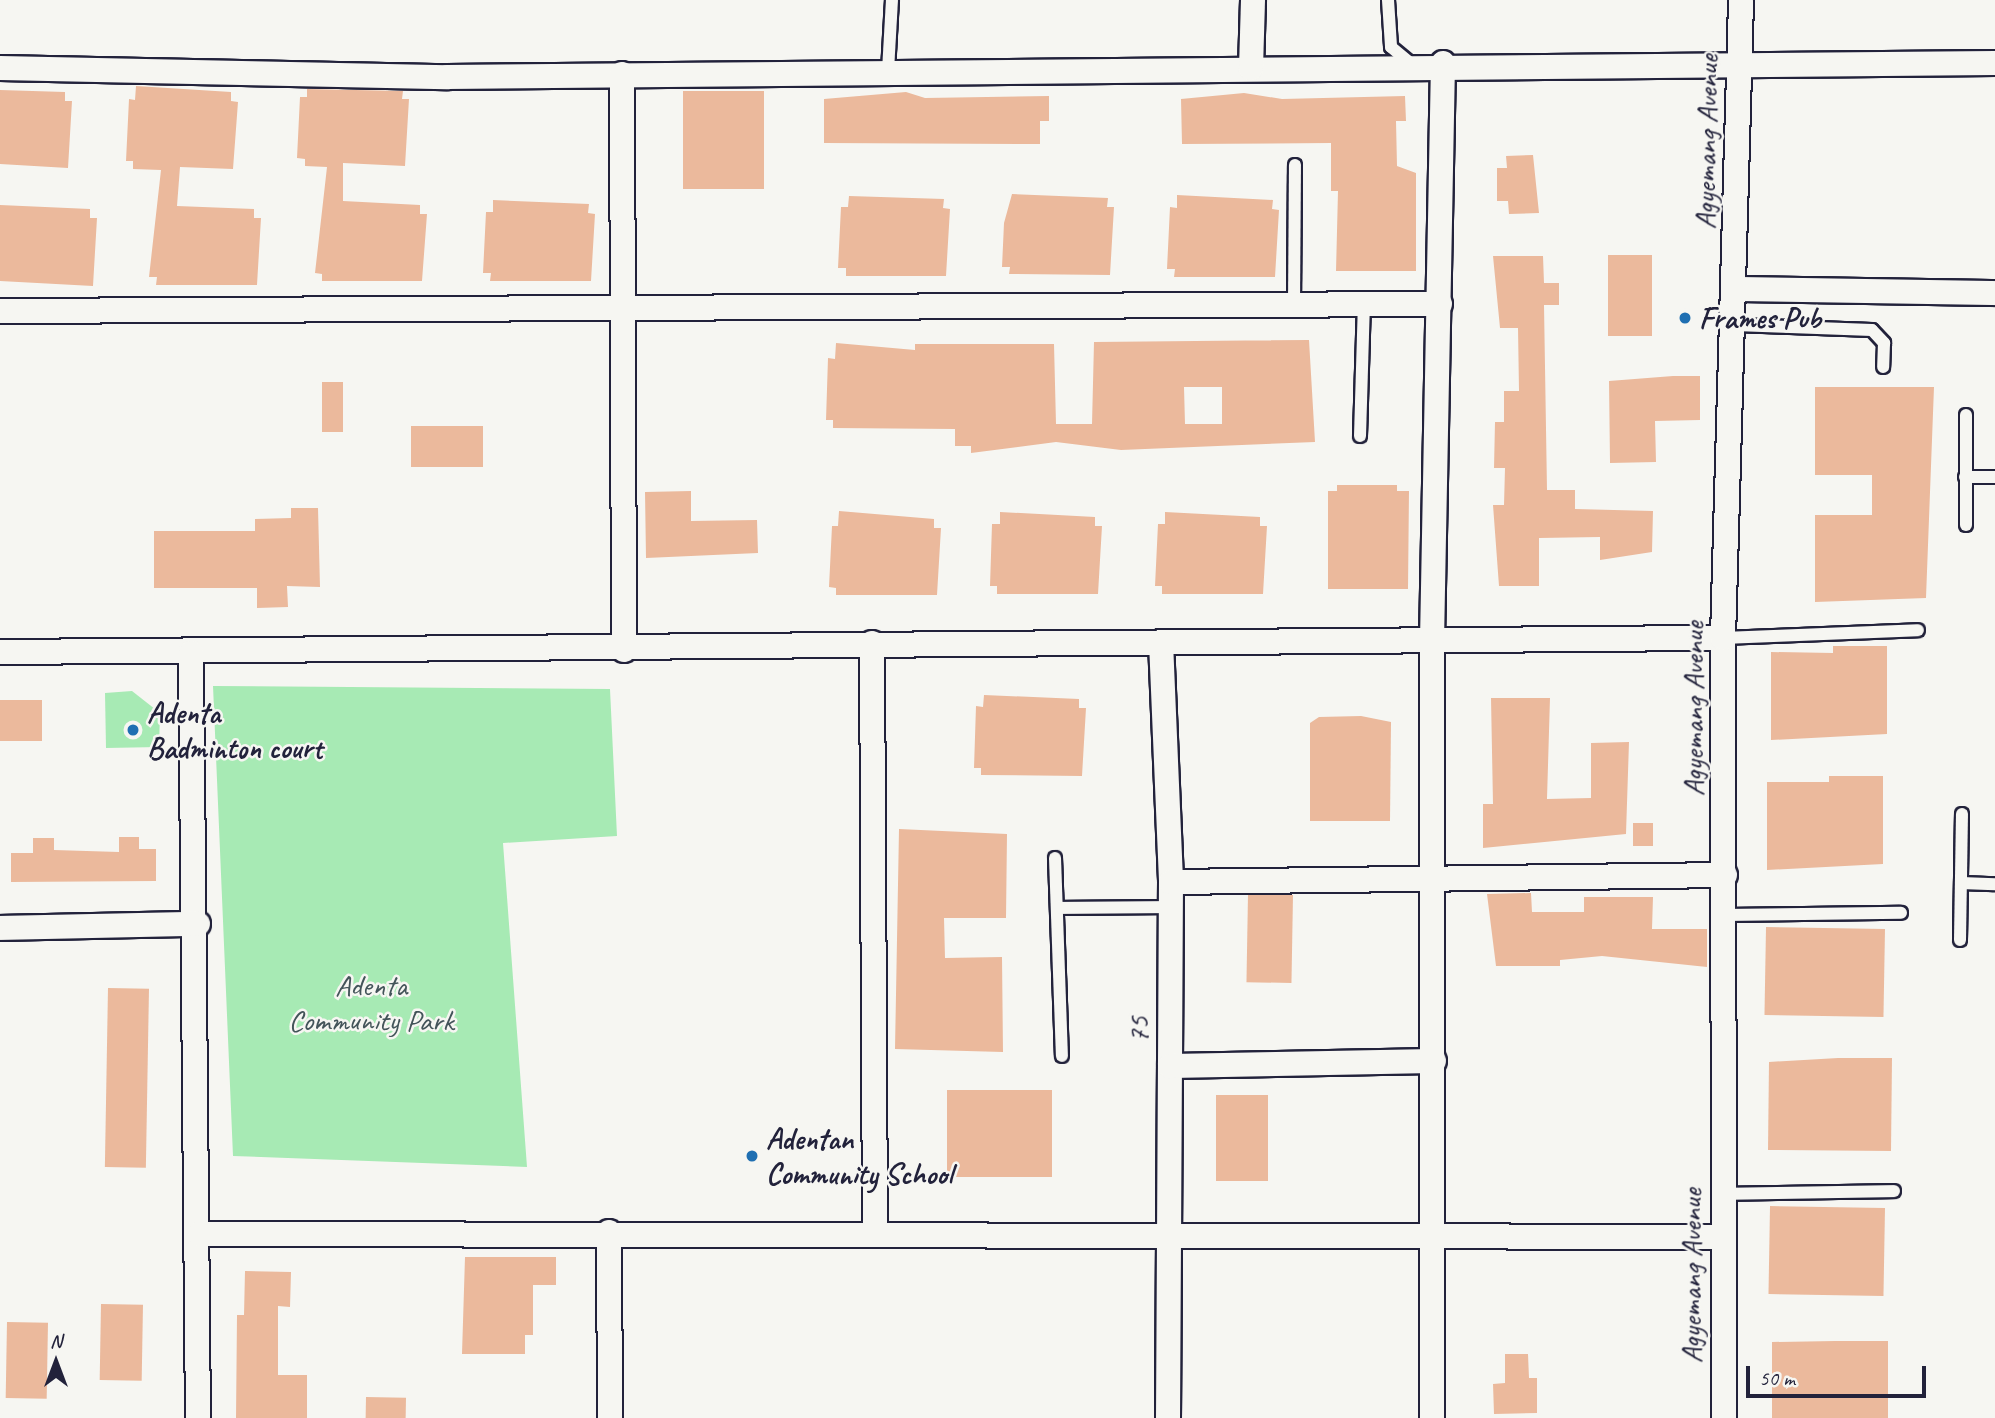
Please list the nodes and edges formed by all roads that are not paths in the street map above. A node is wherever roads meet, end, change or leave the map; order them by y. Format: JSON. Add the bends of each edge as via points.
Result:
{"nodes":[{"id":1,"x":892,"y":0,"type":"edge"},
{"id":2,"x":1253,"y":0,"type":"edge"},
{"id":3,"x":1388,"y":0,"type":"edge"},
{"id":4,"x":1741,"y":0,"type":"edge"},
{"id":5,"x":1739,"y":62,"type":"junction"},
{"id":6,"x":1443,"y":63,"type":"junction"},
{"id":7,"x":1995,"y":63,"type":"edge"},
{"id":8,"x":1411,"y":64,"type":"junction"},
{"id":9,"x":0,"y":68,"type":"edge"},
{"id":10,"x":1251,"y":68,"type":"junction"},
{"id":11,"x":888,"y":71,"type":"junction"},
{"id":12,"x":622,"y":74,"type":"junction"},
{"id":13,"x":1296,"y":165,"type":"dead end"},
{"id":14,"x":1736,"y":289,"type":"junction"},
{"id":15,"x":1995,"y":293,"type":"edge"},
{"id":16,"x":1364,"y":304,"type":"junction"},
{"id":17,"x":1440,"y":304,"type":"junction"},
{"id":18,"x":1294,"y":305,"type":"junction"},
{"id":19,"x":0,"y":312,"type":"edge"},
{"id":20,"x":622,"y":313,"type":"junction"},
{"id":21,"x":1735,"y":325,"type":"junction"},
{"id":22,"x":1883,"y":367,"type":"dead end"},
{"id":23,"x":1966,"y":415,"type":"dead end"},
{"id":24,"x":1360,"y":436,"type":"dead end"},
{"id":25,"x":1965,"y":477,"type":"junction"},
{"id":26,"x":1995,"y":477,"type":"edge"},
{"id":27,"x":1966,"y":525,"type":"dead end"},
{"id":28,"x":1919,"y":630,"type":"dead end"},
{"id":29,"x":1723,"y":638,"type":"junction"},
{"id":30,"x":1432,"y":641,"type":"junction"},
{"id":31,"x":1161,"y":642,"type":"junction"},
{"id":32,"x":872,"y":643,"type":"junction"},
{"id":33,"x":624,"y":650,"type":"junction"},
{"id":34,"x":0,"y":652,"type":"edge"},
{"id":35,"x":191,"y":653,"type":"junction"},
{"id":36,"x":1962,"y":814,"type":"dead end"},
{"id":37,"x":1055,"y":858,"type":"dead end"},
{"id":38,"x":1725,"y":875,"type":"junction"},
{"id":39,"x":1436,"y":879,"type":"junction"},
{"id":40,"x":1171,"y":882,"type":"junction"},
{"id":41,"x":1961,"y":883,"type":"junction"},
{"id":42,"x":1995,"y":884,"type":"edge"},
{"id":43,"x":1170,"y":907,"type":"junction"},
{"id":44,"x":1057,"y":908,"type":"junction"},
{"id":45,"x":1901,"y":913,"type":"dead end"},
{"id":46,"x":1725,"y":915,"type":"junction"},
{"id":47,"x":198,"y":925,"type":"junction"},
{"id":48,"x":0,"y":928,"type":"edge"},
{"id":49,"x":1961,"y":940,"type":"dead end"},
{"id":50,"x":1062,"y":1056,"type":"dead end"},
{"id":51,"x":1434,"y":1061,"type":"junction"},
{"id":52,"x":1170,"y":1066,"type":"junction"},
{"id":53,"x":1894,"y":1191,"type":"dead end"},
{"id":54,"x":1722,"y":1194,"type":"junction"},
{"id":55,"x":609,"y":1232,"type":"junction"},
{"id":56,"x":875,"y":1233,"type":"junction"},
{"id":57,"x":200,"y":1234,"type":"junction"},
{"id":58,"x":1168,"y":1235,"type":"junction"},
{"id":59,"x":1433,"y":1236,"type":"junction"},
{"id":60,"x":1721,"y":1237,"type":"junction"},
{"id":61,"x":198,"y":1418,"type":"edge"},
{"id":62,"x":610,"y":1418,"type":"edge"},
{"id":63,"x":1168,"y":1418,"type":"edge"},
{"id":64,"x":1432,"y":1418,"type":"edge"},
{"id":65,"x":1724,"y":1418,"type":"edge"}],
"edges":[{"from":1,"to":11,"type":"lane"},
{"from":2,"to":10,"type":"street"},
{"from":3,"to":8,"type":"lane","via":[[1391,47]]},
{"from":4,"to":5,"type":"street","name":"Agyemang Avenue"},
{"from":5,"to":6,"type":"street"},
{"from":5,"to":7,"type":"street"},
{"from":5,"to":14,"type":"street","name":"Agyemang Avenue"},
{"from":6,"to":8,"type":"street"},
{"from":6,"to":17,"type":"street"},
{"from":8,"to":10,"type":"street"},
{"from":9,"to":12,"type":"street"},
{"from":10,"to":11,"type":"street"},
{"from":11,"to":12,"type":"street"},
{"from":12,"to":20,"type":"street"},
{"from":13,"to":18,"type":"lane"},
{"from":14,"to":15,"type":"street"},
{"from":14,"to":21,"type":"street","name":"Agyemang Avenue"},
{"from":16,"to":17,"type":"street"},
{"from":16,"to":18,"type":"street"},
{"from":16,"to":24,"type":"lane"},
{"from":17,"to":30,"type":"street"},
{"from":18,"to":20,"type":"street"},
{"from":19,"to":20,"type":"street"},
{"from":20,"to":33,"type":"street"},
{"from":21,"to":22,"type":"lane","via":[[1872,330],[1885,343]]},
{"from":21,"to":29,"type":"street","name":"Agyemang Avenue"},
{"from":23,"to":25,"type":"lane"},
{"from":25,"to":26,"type":"lane"},
{"from":25,"to":27,"type":"lane"},
{"from":28,"to":29,"type":"lane"},
{"from":29,"to":30,"type":"street"},
{"from":29,"to":38,"type":"street","name":"Agyemang Avenue"},
{"from":30,"to":31,"type":"street"},
{"from":30,"to":39,"type":"street"},
{"from":31,"to":32,"type":"street"},
{"from":31,"to":40,"type":"street","name":"75"},
{"from":32,"to":33,"type":"street"},
{"from":32,"to":56,"type":"street"},
{"from":33,"to":35,"type":"street"},
{"from":34,"to":35,"type":"street"},
{"from":35,"to":47,"type":"street"},
{"from":36,"to":41,"type":"lane"},
{"from":37,"to":44,"type":"lane"},
{"from":38,"to":39,"type":"street"},
{"from":38,"to":46,"type":"street","name":"Agyemang Avenue"},
{"from":39,"to":40,"type":"street"},
{"from":39,"to":51,"type":"street"},
{"from":40,"to":43,"type":"street","name":"75"},
{"from":41,"to":42,"type":"lane"},
{"from":41,"to":49,"type":"lane"},
{"from":43,"to":44,"type":"lane"},
{"from":43,"to":52,"type":"street","name":"75"},
{"from":44,"to":50,"type":"lane"},
{"from":45,"to":46,"type":"lane"},
{"from":46,"to":54,"type":"street","name":"Agyemang Avenue"},
{"from":47,"to":48,"type":"street"},
{"from":47,"to":57,"type":"street"},
{"from":51,"to":52,"type":"street"},
{"from":51,"to":59,"type":"street"},
{"from":52,"to":58,"type":"street","name":"75"},
{"from":53,"to":54,"type":"lane"},
{"from":54,"to":60,"type":"street","name":"Agyemang Avenue"},
{"from":55,"to":56,"type":"street"},
{"from":55,"to":57,"type":"street"},
{"from":55,"to":62,"type":"street"},
{"from":56,"to":58,"type":"street"},
{"from":57,"to":61,"type":"street"},
{"from":58,"to":59,"type":"street"},
{"from":58,"to":63,"type":"street","name":"75"},
{"from":59,"to":60,"type":"street"},
{"from":59,"to":64,"type":"street"},
{"from":60,"to":65,"type":"street","name":"Agyemang Avenue"}]}
